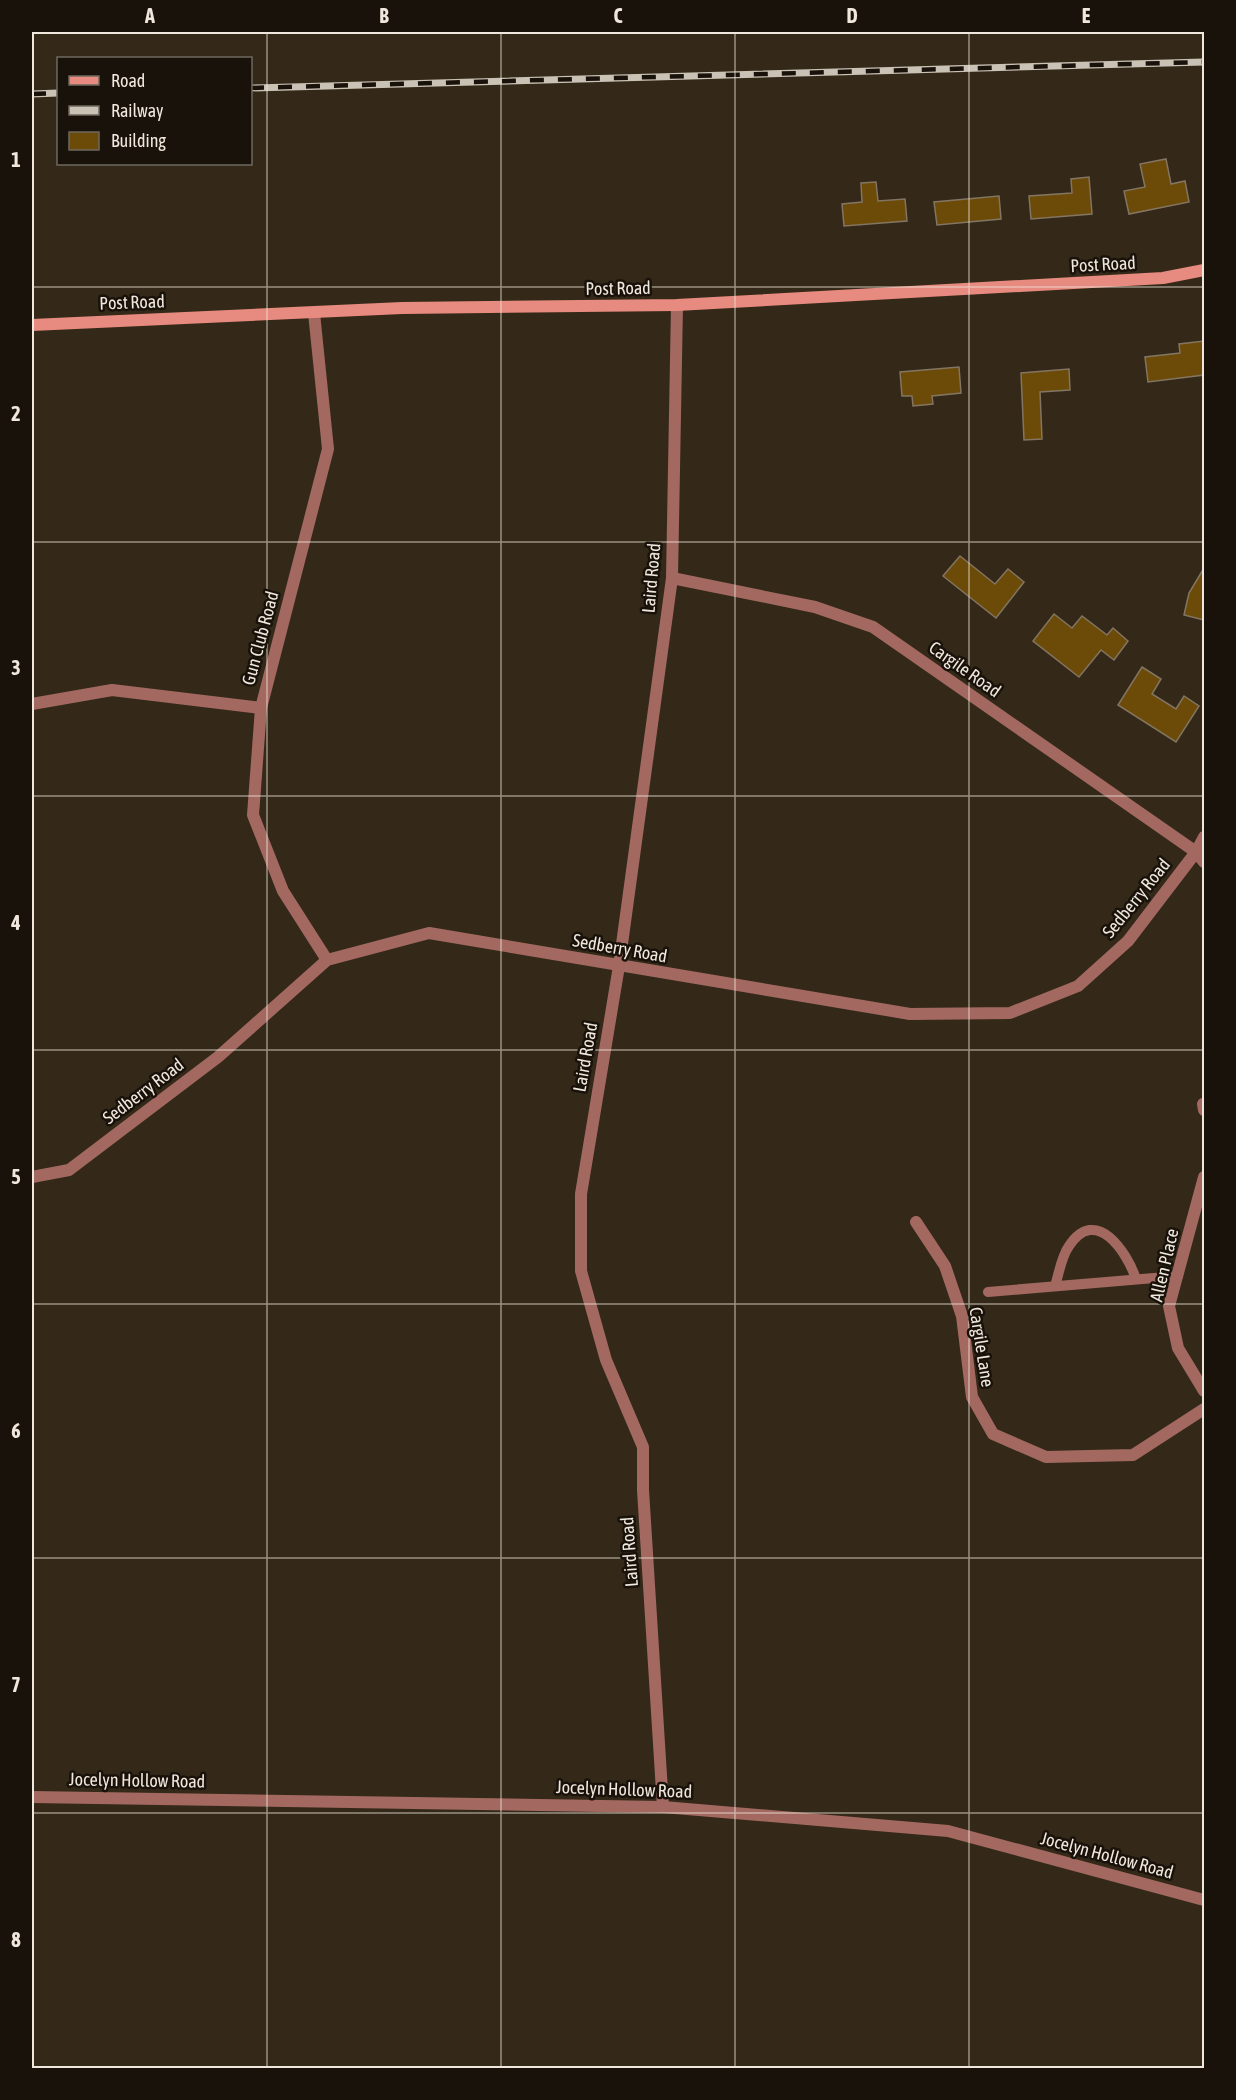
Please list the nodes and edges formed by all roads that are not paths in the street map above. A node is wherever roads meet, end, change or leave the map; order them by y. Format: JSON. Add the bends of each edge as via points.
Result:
{"nodes":[{"id":1,"x":1204,"y":270,"type":"edge"},
{"id":2,"x":677,"y":305,"type":"junction"},
{"id":3,"x":314,"y":313,"type":"junction"},
{"id":4,"x":32,"y":324,"type":"edge"},
{"id":5,"x":672,"y":578,"type":"junction"},
{"id":6,"x":32,"y":704,"type":"edge"},
{"id":7,"x":261,"y":708,"type":"junction"},
{"id":8,"x":1204,"y":837,"type":"edge"},
{"id":9,"x":1196,"y":852,"type":"junction"},
{"id":10,"x":1204,"y":862,"type":"edge"},
{"id":11,"x":327,"y":960,"type":"junction"},
{"id":12,"x":619,"y":966,"type":"junction"},
{"id":13,"x":32,"y":1177,"type":"edge"},
{"id":14,"x":1204,"y":1177,"type":"edge"},
{"id":15,"x":916,"y":1222,"type":"dead end"},
{"id":16,"x":1178,"y":1276,"type":"junction"},
{"id":17,"x":1137,"y":1280,"type":"junction"},
{"id":18,"x":1055,"y":1286,"type":"junction"},
{"id":19,"x":988,"y":1292,"type":"dead end"},
{"id":20,"x":1204,"y":1391,"type":"edge"},
{"id":21,"x":1204,"y":1409,"type":"edge"},
{"id":22,"x":32,"y":1797,"type":"edge"},
{"id":23,"x":663,"y":1806,"type":"junction"},
{"id":24,"x":1204,"y":1900,"type":"edge"}],
"edges":[{"from":1,"to":2,"type":"street","name":"Post Road","via":[[1163,278]]},
{"from":2,"to":3,"type":"street","name":"Post Road","via":[[402,308]]},
{"from":2,"to":5,"type":"street","name":"Laird Road"},
{"from":3,"to":4,"type":"street","name":"Post Road"},
{"from":3,"to":7,"type":"street","name":"Gun Club Road","via":[[328,449]]},
{"from":5,"to":9,"type":"street","name":"Cargile Road","via":[[816,606],[873,627]]},
{"from":5,"to":12,"type":"street","name":"Laird Road"},
{"from":6,"to":7,"type":"street","via":[[112,690]]},
{"from":7,"to":11,"type":"street","name":"Gun Club Road","via":[[253,815],[283,891]]},
{"from":8,"to":9,"type":"street","name":"Sedberry Road"},
{"from":9,"to":10,"type":"street","name":"Cargile Road"},
{"from":9,"to":12,"type":"street","name":"Sedberry Road","via":[[1128,941],[1078,986],[1010,1013],[910,1014]]},
{"from":11,"to":12,"type":"street","name":"Sedberry Road","via":[[429,933]]},
{"from":11,"to":13,"type":"street","name":"Sedberry Road","via":[[218,1057],[69,1170]]},
{"from":12,"to":23,"type":"street","name":"Laird Road","via":[[580,1194],[581,1271],[606,1360],[644,1447],[643,1490]]},
{"from":14,"to":16,"type":"street","name":"Allen Place"},
{"from":15,"to":21,"type":"street","name":"Cargile Lane","via":[[945,1266],[962,1316],[972,1397],[993,1434],[1046,1456],[1133,1455]]},
{"from":16,"to":17,"type":"lane"},
{"from":16,"to":20,"type":"street","name":"Allen Place","via":[[1170,1306],[1178,1348]]},
{"from":17,"to":18,"type":"lane"},
{"from":17,"to":18,"type":"lane","via":[[1116,1241],[1096,1231],[1075,1238],[1066,1249]]},
{"from":18,"to":19,"type":"lane"},
{"from":22,"to":23,"type":"street","name":"Jocelyn Hollow Road"},
{"from":23,"to":24,"type":"street","name":"Jocelyn Hollow Road","via":[[948,1831]]}]}
